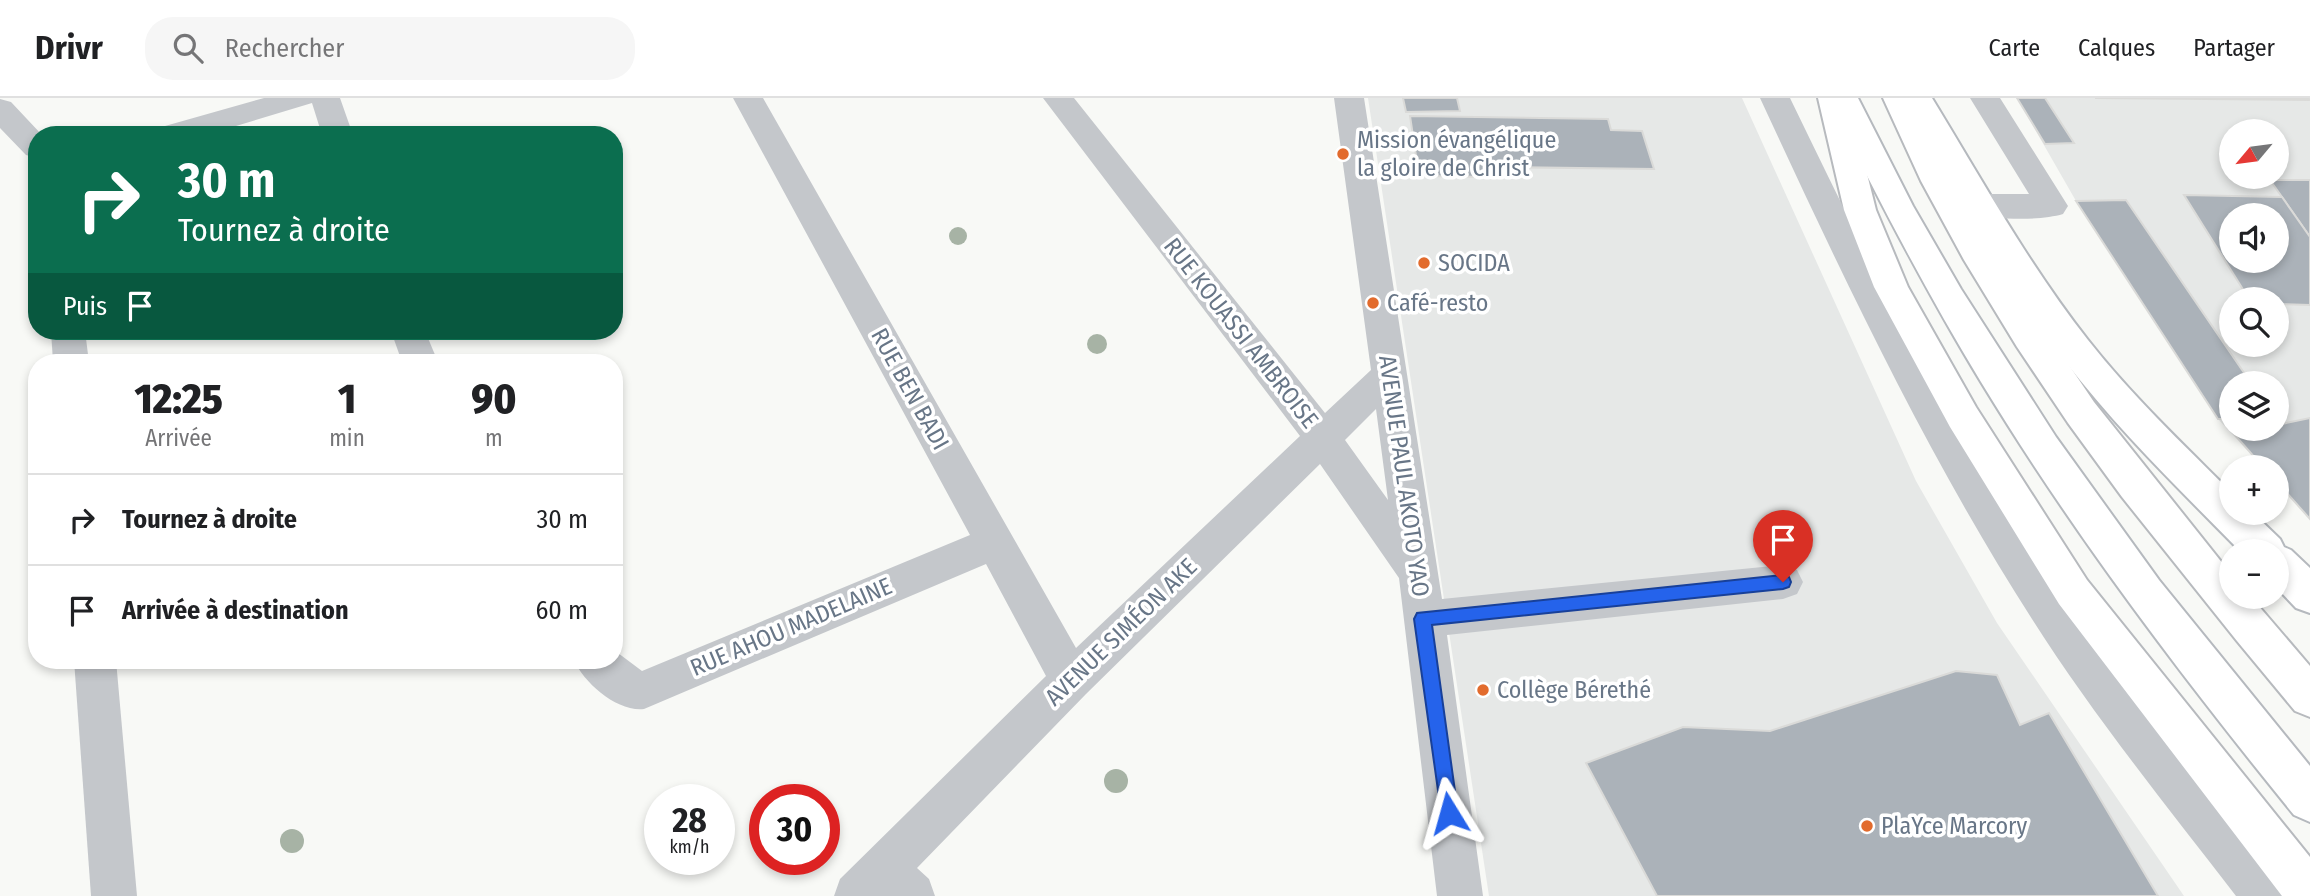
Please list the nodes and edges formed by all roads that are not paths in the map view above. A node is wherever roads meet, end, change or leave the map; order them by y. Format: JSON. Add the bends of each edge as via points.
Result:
{"nodes":[{"id":1,"x":300,"y":98,"type":"edge"},
{"id":2,"x":325,"y":98,"type":"edge"},
{"id":3,"x":748,"y":98,"type":"edge"},
{"id":4,"x":1058,"y":98,"type":"edge"},
{"id":5,"x":1349,"y":98,"type":"edge"},
{"id":6,"x":1775,"y":98,"type":"edge"},
{"id":7,"x":1833,"y":98,"type":"edge"},
{"id":8,"x":1843,"y":98,"type":"edge"},
{"id":9,"x":1898,"y":98,"type":"edge"},
{"id":10,"x":1917,"y":98,"type":"edge"},
{"id":11,"x":1985,"y":98,"type":"edge"},
{"id":12,"x":0,"y":109,"type":"edge"},
{"id":13,"x":201,"y":126,"type":"edge"},
{"id":14,"x":335,"y":126,"type":"edge"},
{"id":15,"x":28,"y":139,"type":"edge"},
{"id":16,"x":1982,"y":205,"type":"junction"},
{"id":17,"x":1891,"y":287,"type":"junction"},
{"id":18,"x":1885,"y":325,"type":"junction"},
{"id":19,"x":1390,"y":373,"type":"junction"},
{"id":20,"x":1322,"y":437,"type":"junction"},
{"id":21,"x":2254,"y":539,"type":"edge"},
{"id":22,"x":995,"y":542,"type":"junction"},
{"id":23,"x":1418,"y":573,"type":"junction"},
{"id":24,"x":2289,"y":574,"type":"edge"},
{"id":25,"x":1783,"y":582,"type":"dead end"},
{"id":26,"x":2310,"y":595,"type":"edge"},
{"id":27,"x":1423,"y":619,"type":"junction"},
{"id":28,"x":96,"y":669,"type":"edge"},
{"id":29,"x":606,"y":669,"type":"edge"},
{"id":30,"x":1071,"y":680,"type":"junction"},
{"id":31,"x":2310,"y":697,"type":"edge"},
{"id":32,"x":2310,"y":800,"type":"edge"},
{"id":33,"x":885,"y":887,"type":"edge"},
{"id":34,"x":2310,"y":894,"type":"edge"},
{"id":35,"x":114,"y":896,"type":"edge"},
{"id":36,"x":1460,"y":896,"type":"edge"},
{"id":37,"x":2265,"y":896,"type":"edge"}],
"edges":[{"from":1,"to":13,"type":"street"},
{"from":2,"to":14,"type":"street"},
{"from":3,"to":22,"type":"street","name":"RUE BEN BADI"},
{"from":4,"to":20,"type":"street","name":"RUE KOUASSI AMBROISE"},
{"from":5,"to":19,"type":"street","name":"AVENUE PAUL AKOTO YAO"},
{"from":6,"to":18,"type":"street"},
{"from":7,"to":17,"type":"main road","via":[[1860,210]]},
{"from":8,"to":32,"type":"main road","via":[[1905,222],[2052,461],[2142,589]]},
{"from":9,"to":31,"type":"main road","via":[[1924,158],[1990,276],[2073,403],[2212,582]]},
{"from":10,"to":16,"type":"main road"},
{"from":11,"to":16,"type":"street","via":[[2052,206]]},
{"from":12,"to":15,"type":"street"},
{"from":16,"to":21,"type":"main road","via":[[2077,351]]},
{"from":17,"to":18,"type":"street"},
{"from":17,"to":34,"type":"main road","via":[[1963,417],[2073,592]]},
{"from":18,"to":37,"type":"street","via":[[1919,392],[2047,607]]},
{"from":19,"to":20,"type":"street","name":"AVENUE SIMÉON AKE"},
{"from":19,"to":23,"type":"street","name":"AVENUE PAUL AKOTO YAO"},
{"from":20,"to":23,"type":"street","name":"RUE KOUASSI AMBROISE"},
{"from":20,"to":30,"type":"street","name":"AVENUE SIMÉON AKE"},
{"from":22,"to":29,"type":"street","name":"RUE AHOU MADELAINE","via":[[644,690],[633,691]]},
{"from":22,"to":30,"type":"street","name":"RUE BEN BADI"},
{"from":23,"to":27,"type":"street","name":"AVENUE PAUL AKOTO YAO"},
{"from":24,"to":26,"type":"main road"},
{"from":25,"to":27,"type":"street"},
{"from":27,"to":36,"type":"street","name":"AVENUE PAUL AKOTO YAO"},
{"from":28,"to":35,"type":"street"},
{"from":30,"to":33,"type":"street","name":"AVENUE SIMÉON AKE"}]}
